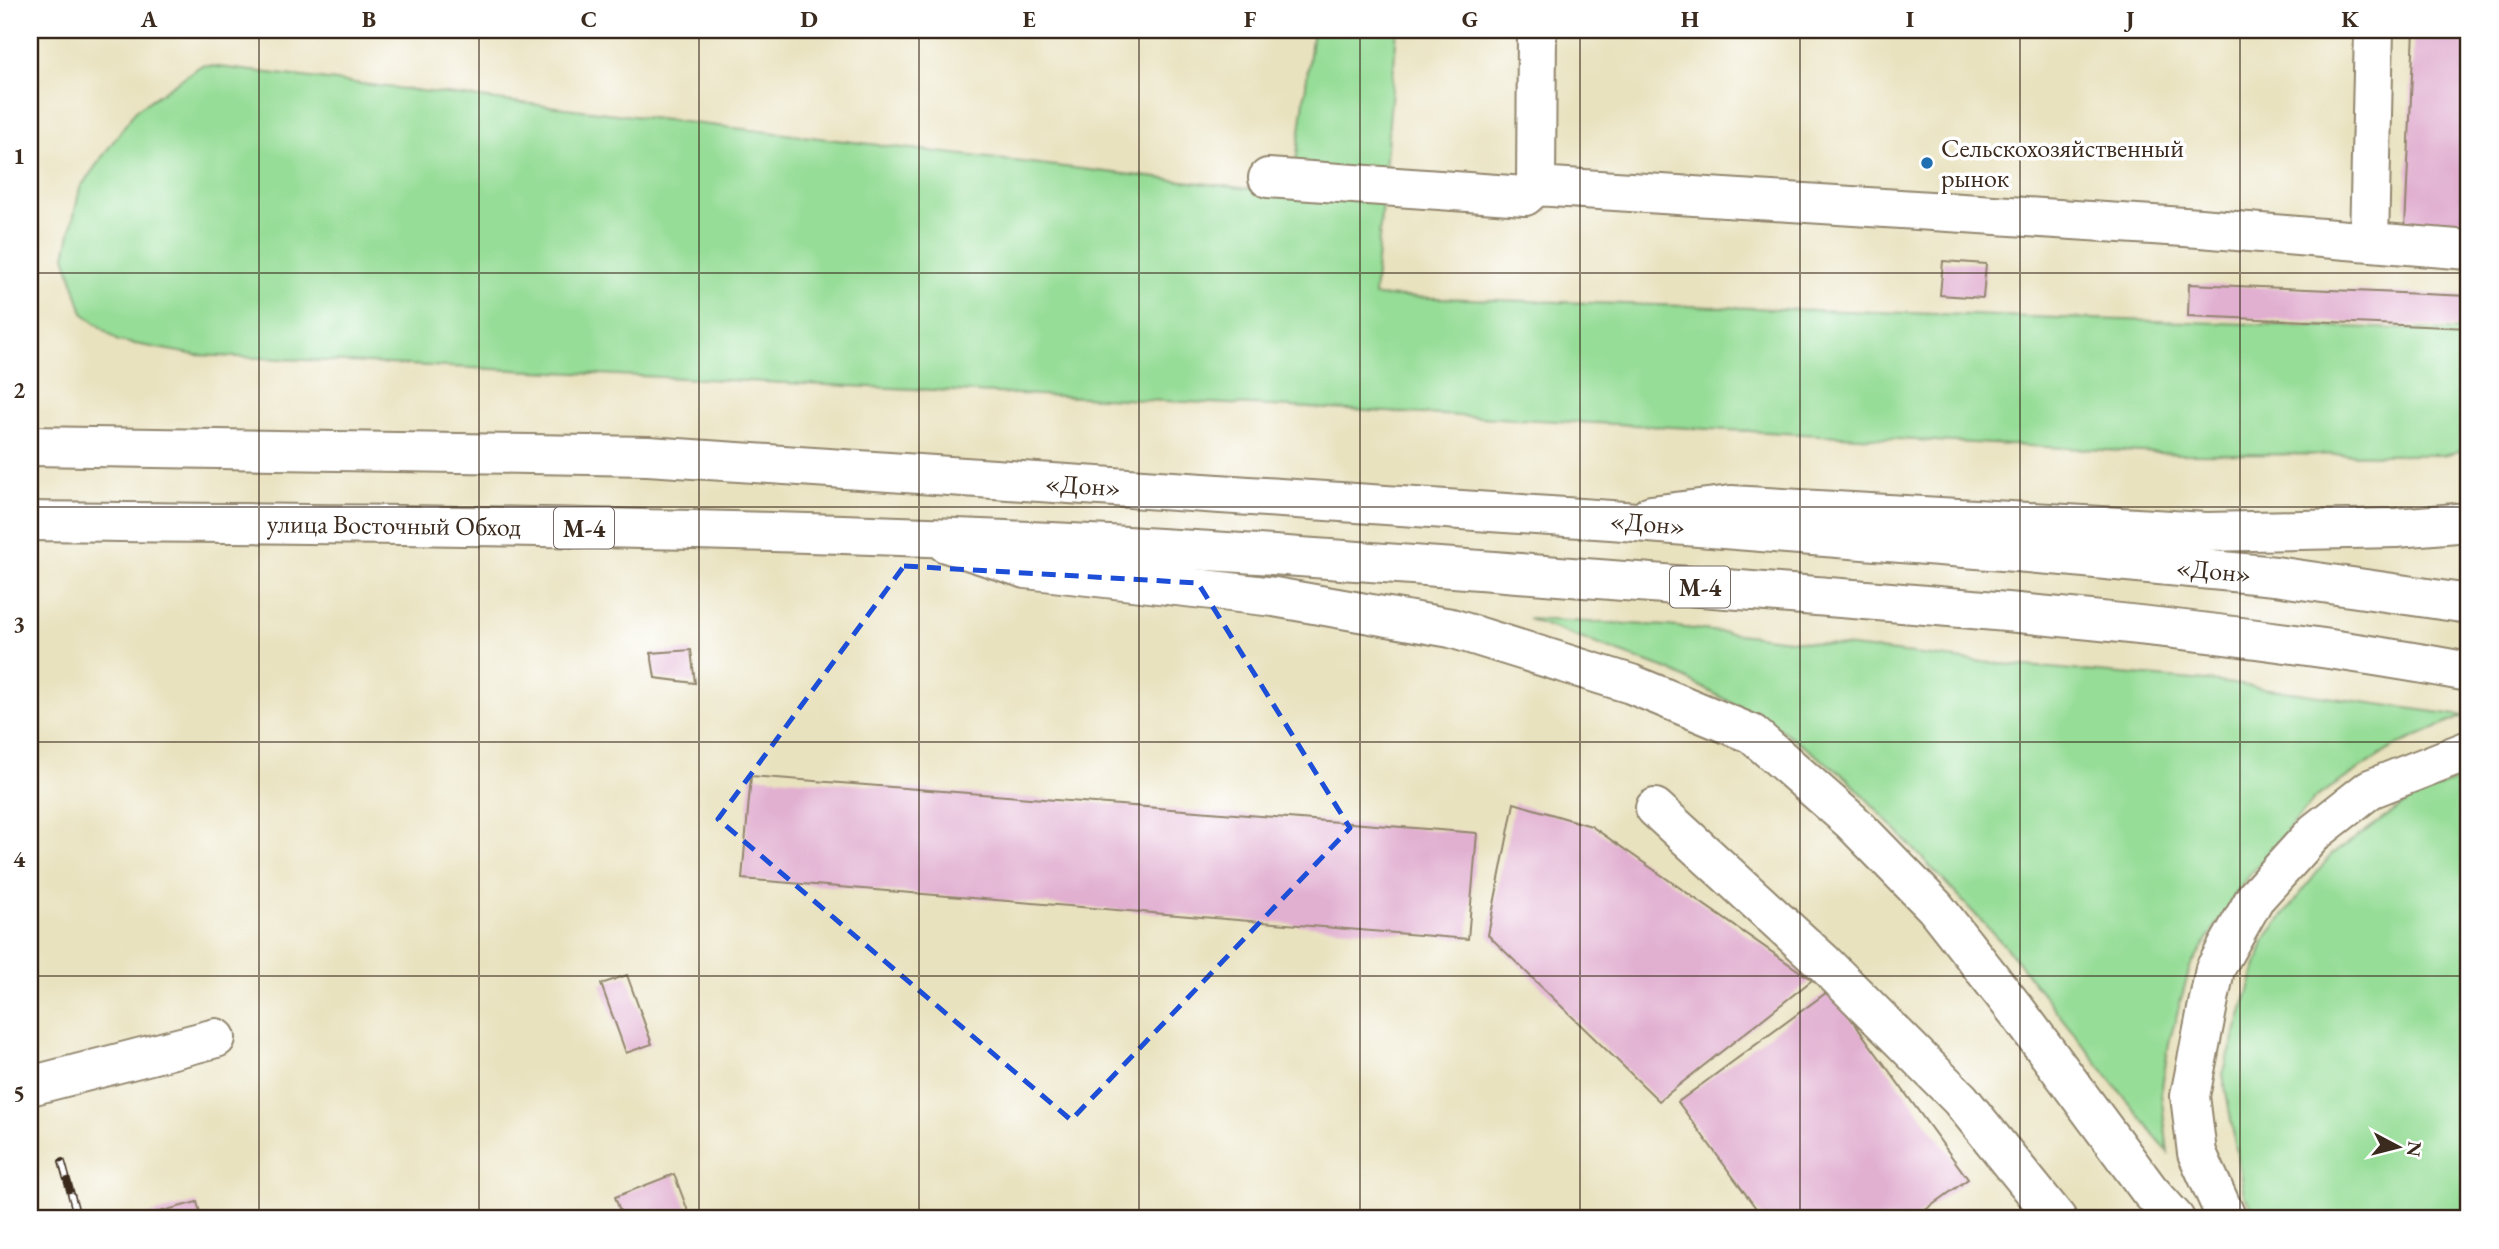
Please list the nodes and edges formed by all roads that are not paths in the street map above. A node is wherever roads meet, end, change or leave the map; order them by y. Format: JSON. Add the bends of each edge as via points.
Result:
{"nodes":[{"id":1,"x":1536,"y":30,"type":"edge"},
{"id":2,"x":2374,"y":30,"type":"edge"},
{"id":3,"x":1268,"y":178,"type":"dead end"},
{"id":4,"x":1536,"y":186,"type":"junction"},
{"id":5,"x":2369,"y":241,"type":"junction"},
{"id":6,"x":2469,"y":250,"type":"edge"},
{"id":7,"x":30,"y":446,"type":"edge"},
{"id":8,"x":1611,"y":520,"type":"junction"},
{"id":9,"x":30,"y":521,"type":"edge"},
{"id":10,"x":2469,"y":522,"type":"edge"},
{"id":11,"x":928,"y":537,"type":"junction"},
{"id":12,"x":2469,"y":604,"type":"edge"},
{"id":13,"x":2469,"y":672,"type":"edge"},
{"id":14,"x":2469,"y":750,"type":"edge"},
{"id":15,"x":1655,"y":808,"type":"dead end"},
{"id":16,"x":216,"y":1038,"type":"dead end"},
{"id":17,"x":30,"y":1086,"type":"edge"},
{"id":18,"x":2057,"y":1219,"type":"edge"},
{"id":19,"x":2175,"y":1219,"type":"edge"},
{"id":20,"x":2227,"y":1219,"type":"edge"}],
"edges":[{"from":1,"to":4,"type":"main road"},
{"from":2,"to":5,"type":"main road"},
{"from":3,"to":4,"type":"main road","via":[[1525,196]]},
{"from":4,"to":5,"type":"main road"},
{"from":5,"to":6,"type":"main road"},
{"from":7,"to":8,"type":"main road","name":"«Дон»","number":"М-4","via":[[648,456]]},
{"from":8,"to":10,"type":"main road","via":[[1731,505],[2206,532]]},
{"from":8,"to":12,"type":"main road","name":"«Дон»","number":"М-4","via":[[2275,576]]},
{"from":9,"to":11,"type":"main road","name":"улица Восточный Обход","number":"М-4","via":[[416,524]]},
{"from":11,"to":13,"type":"main road","number":"М-4","via":[[1387,563],[2083,618]]},
{"from":11,"to":19,"type":"main road","via":[[1026,569],[1273,597],[1451,628],[1630,684],[1752,734],[1851,821],[1935,907],[2148,1190]]},
{"from":14,"to":20,"type":"main road","via":[[2370,789],[2315,832],[2255,898],[2215,969],[2190,1096],[2197,1153]]},
{"from":15,"to":18,"type":"main road","via":[[1823,962],[1961,1099]]},
{"from":16,"to":17,"type":"main road"}]}
